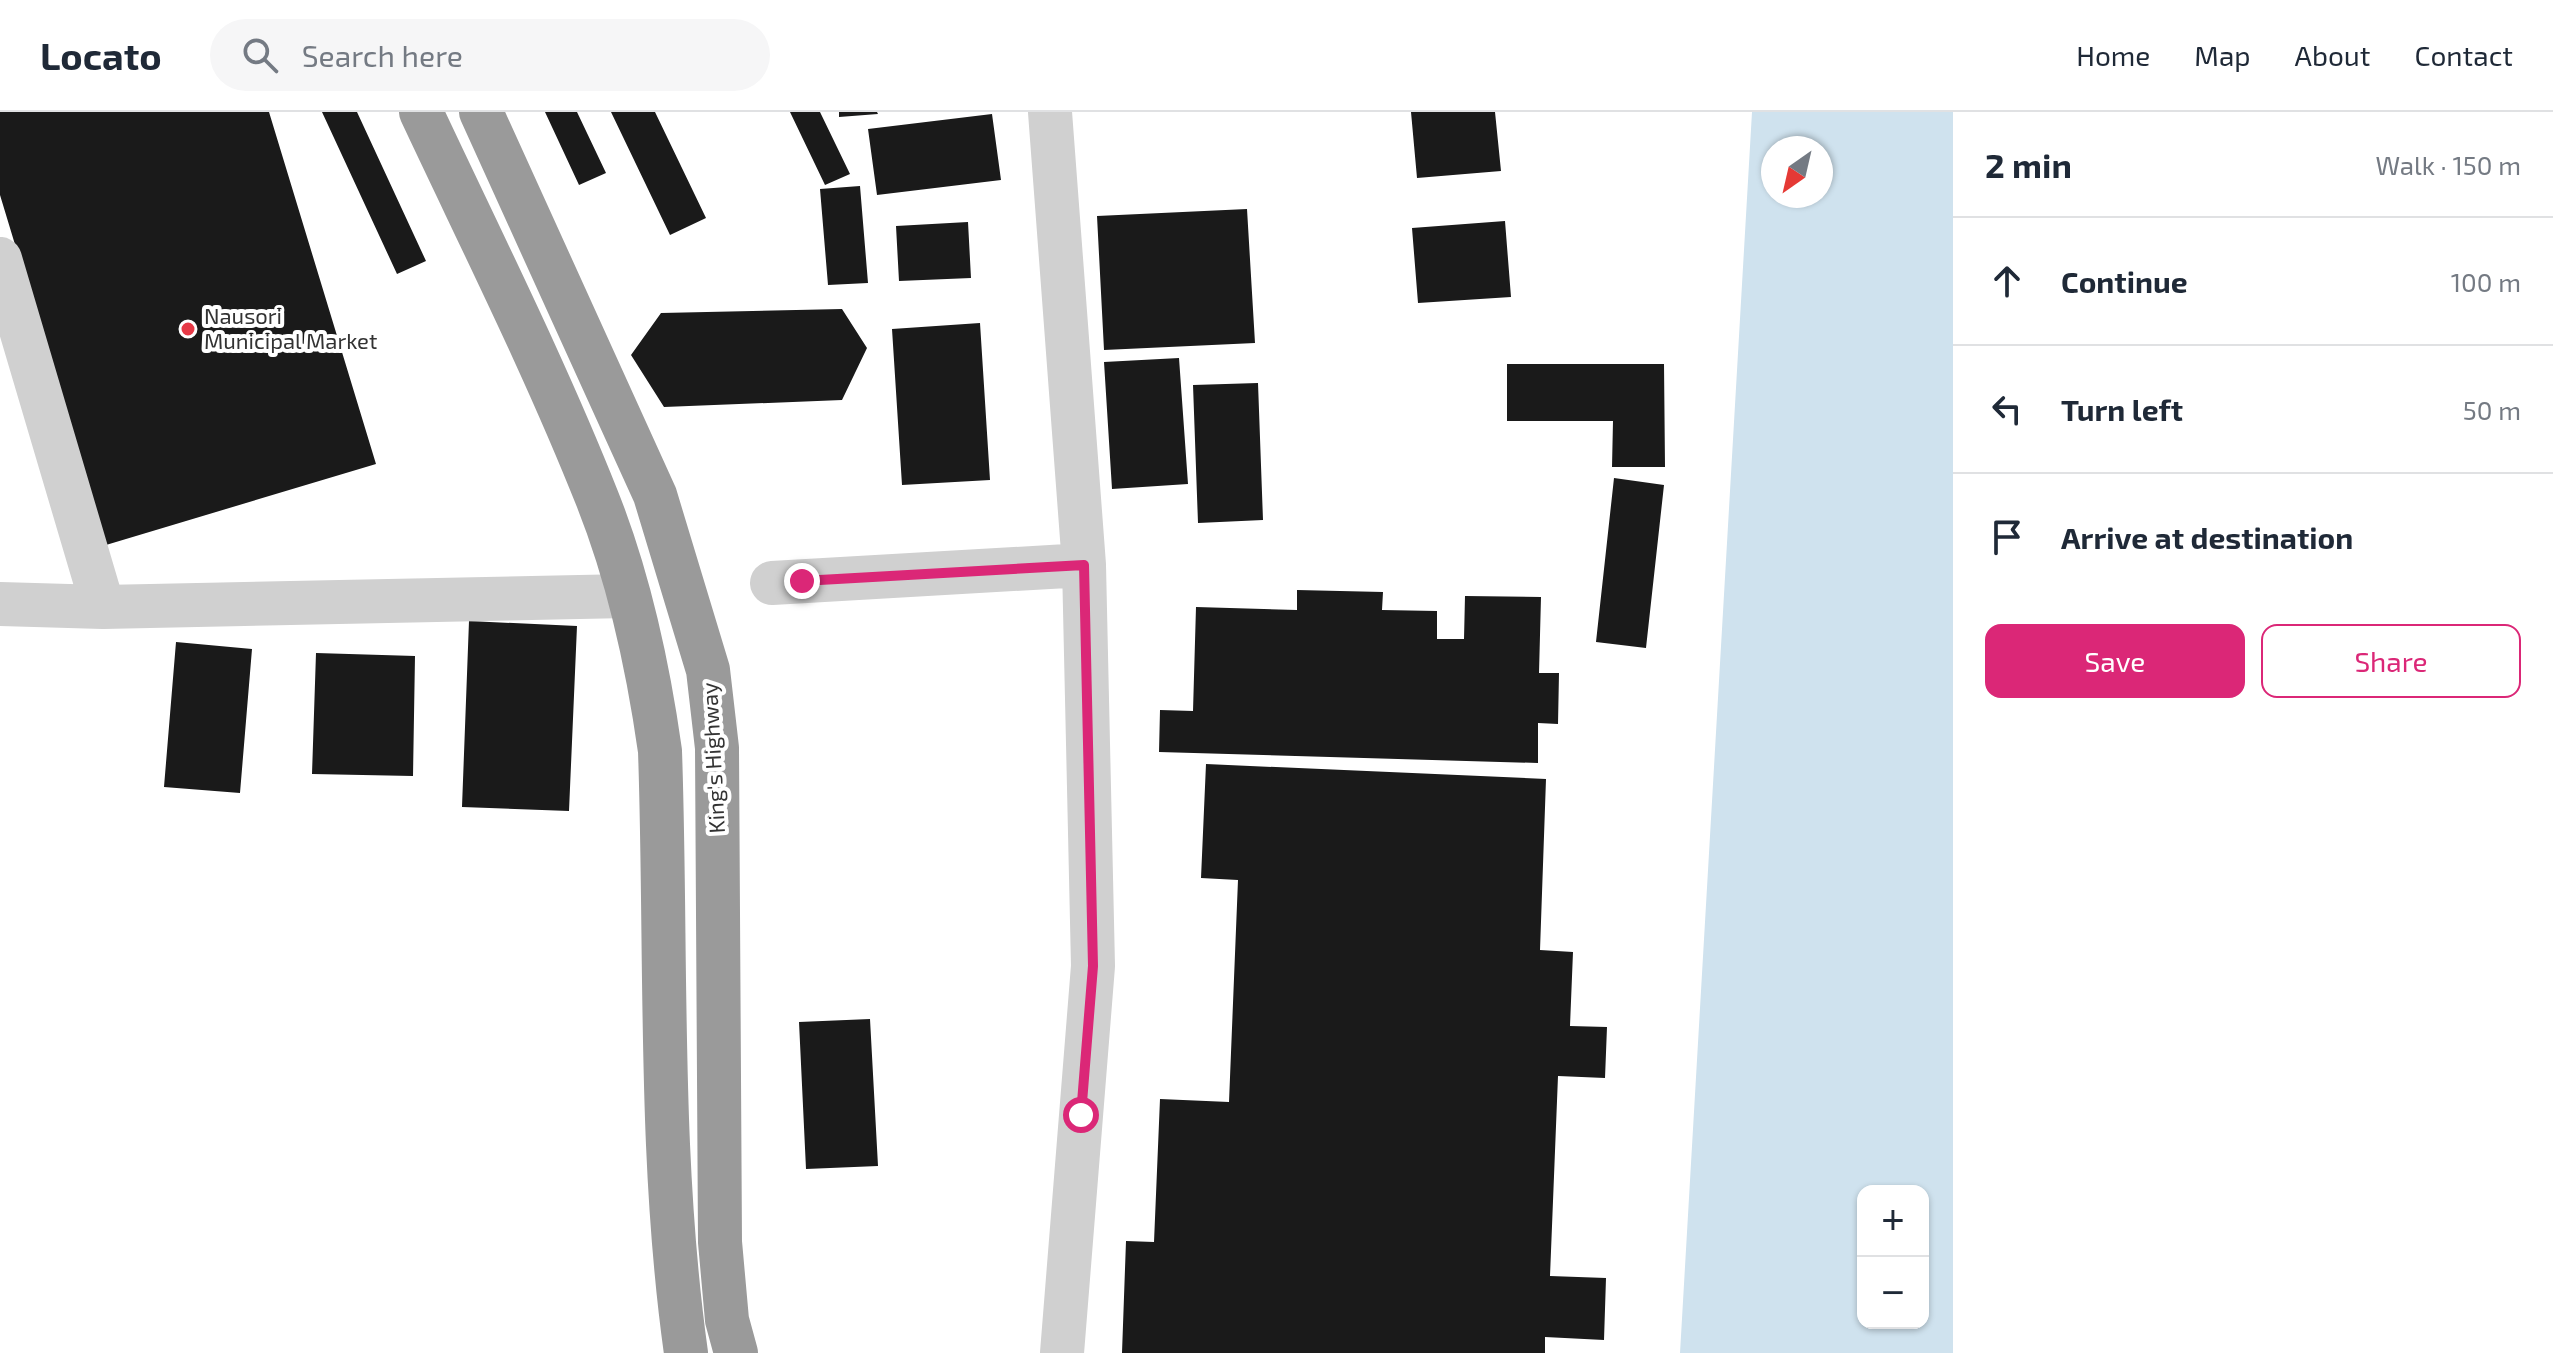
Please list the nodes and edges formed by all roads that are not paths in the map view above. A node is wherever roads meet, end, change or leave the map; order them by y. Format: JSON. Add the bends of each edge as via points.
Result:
{"nodes":[{"id":1,"x":421,"y":112,"type":"edge"},
{"id":2,"x":481,"y":112,"type":"edge"},
{"id":3,"x":1050,"y":112,"type":"edge"},
{"id":4,"x":0,"y":259,"type":"edge"},
{"id":5,"x":1084,"y":565,"type":"junction"},
{"id":6,"x":772,"y":583,"type":"dead end"},
{"id":7,"x":627,"y":596,"type":"junction"},
{"id":8,"x":0,"y":604,"type":"edge"},
{"id":9,"x":103,"y":607,"type":"junction"},
{"id":10,"x":686,"y":1353,"type":"edge"},
{"id":11,"x":736,"y":1353,"type":"edge"},
{"id":12,"x":1062,"y":1353,"type":"edge"}],
"edges":[{"from":1,"to":7,"type":"highway","via":[[521,319],[598,500]]},
{"from":2,"to":11,"type":"highway","name":"King's Highway","via":[[655,495],[708,670],[717,748],[720,1242],[727,1320]]},
{"from":3,"to":5,"type":"street"},
{"from":4,"to":9,"type":"street"},
{"from":5,"to":6,"type":"street"},
{"from":5,"to":12,"type":"street","via":[[1093,966]]},
{"from":7,"to":9,"type":"street"},
{"from":7,"to":10,"type":"highway","via":[[651,687],[660,751],[670,1173]]},
{"from":8,"to":9,"type":"street"}]}
